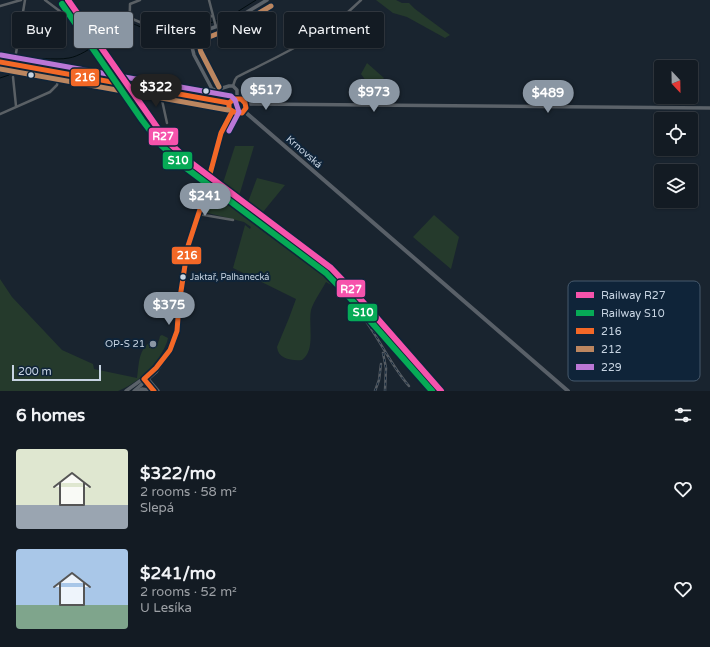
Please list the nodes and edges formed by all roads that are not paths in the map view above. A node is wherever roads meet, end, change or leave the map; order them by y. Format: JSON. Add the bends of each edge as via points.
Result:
{"nodes":[{"id":1,"x":21,"y":0,"type":"edge"},
{"id":2,"x":25,"y":0,"type":"edge"},
{"id":3,"x":45,"y":0,"type":"edge"},
{"id":4,"x":140,"y":0,"type":"edge"},
{"id":5,"x":209,"y":0,"type":"edge"},
{"id":6,"x":267,"y":0,"type":"edge"},
{"id":7,"x":361,"y":0,"type":"edge"},
{"id":8,"x":0,"y":6,"type":"edge"},
{"id":9,"x":130,"y":12,"type":"edge"},
{"id":10,"x":213,"y":17,"type":"junction"},
{"id":11,"x":74,"y":19,"type":"edge"},
{"id":12,"x":133,"y":22,"type":"edge"},
{"id":13,"x":215,"y":26,"type":"junction"},
{"id":14,"x":0,"y":62,"type":"edge"},
{"id":15,"x":14,"y":65,"type":"junction"},
{"id":16,"x":59,"y":72,"type":"junction"},
{"id":17,"x":12,"y":77,"type":"dead end"},
{"id":18,"x":233,"y":86,"type":"junction"},
{"id":19,"x":160,"y":90,"type":"junction"},
{"id":20,"x":237,"y":98,"type":"junction"},
{"id":21,"x":229,"y":103,"type":"junction"},
{"id":22,"x":246,"y":104,"type":"junction"},
{"id":23,"x":16,"y":106,"type":"junction"},
{"id":24,"x":710,"y":108,"type":"edge"},
{"id":25,"x":244,"y":111,"type":"junction"},
{"id":26,"x":0,"y":114,"type":"edge"},
{"id":27,"x":231,"y":114,"type":"junction"},
{"id":28,"x":167,"y":123,"type":"dead end"},
{"id":29,"x":198,"y":214,"type":"junction"},
{"id":30,"x":233,"y":220,"type":"dead end"},
{"id":31,"x":146,"y":379,"type":"junction"},
{"id":32,"x":126,"y":391,"type":"edge"},
{"id":33,"x":135,"y":391,"type":"edge"},
{"id":34,"x":154,"y":391,"type":"edge"},
{"id":35,"x":158,"y":391,"type":"edge"},
{"id":36,"x":568,"y":391,"type":"edge"}],
"edges":[{"from":1,"to":8,"type":"street"},
{"from":2,"to":15,"type":"street"},
{"from":3,"to":11,"type":"street"},
{"from":4,"to":9,"type":"street","via":[[130,4]]},
{"from":5,"to":10,"type":"street"},
{"from":6,"to":13,"type":"street","via":[[234,20]]},
{"from":7,"to":18,"type":"street","via":[[320,33],[237,77]]},
{"from":10,"to":12,"type":"street","via":[[164,30]]},
{"from":10,"to":13,"type":"street"},
{"from":13,"to":18,"type":"street","via":[[197,36],[193,52],[213,89]]},
{"from":14,"to":15,"type":"main road"},
{"from":15,"to":16,"type":"main road"},
{"from":16,"to":19,"type":"main road"},
{"from":16,"to":23,"type":"street","via":[[54,89]]},
{"from":17,"to":23,"type":"street"},
{"from":18,"to":20,"type":"street","via":[[237,90]]},
{"from":19,"to":21,"type":"main road"},
{"from":19,"to":28,"type":"street"},
{"from":20,"to":21,"type":"main road"},
{"from":20,"to":22,"type":"main road"},
{"from":21,"to":27,"type":"main road"},
{"from":22,"to":24,"type":"street"},
{"from":22,"to":25,"type":"main road"},
{"from":23,"to":26,"type":"street"},
{"from":25,"to":27,"type":"main road"},
{"from":25,"to":36,"type":"main road","name":"Krnovská"},
{"from":27,"to":29,"type":"street","via":[[221,133]]},
{"from":29,"to":30,"type":"street"},
{"from":29,"to":31,"type":"street","via":[[188,246],[176,331],[167,358]]},
{"from":31,"to":32,"type":"street"},
{"from":31,"to":33,"type":"street"},
{"from":31,"to":34,"type":"street"},
{"from":31,"to":35,"type":"street"},
{"from":33,"to":34,"type":"street","via":[[142,388]]}]}
